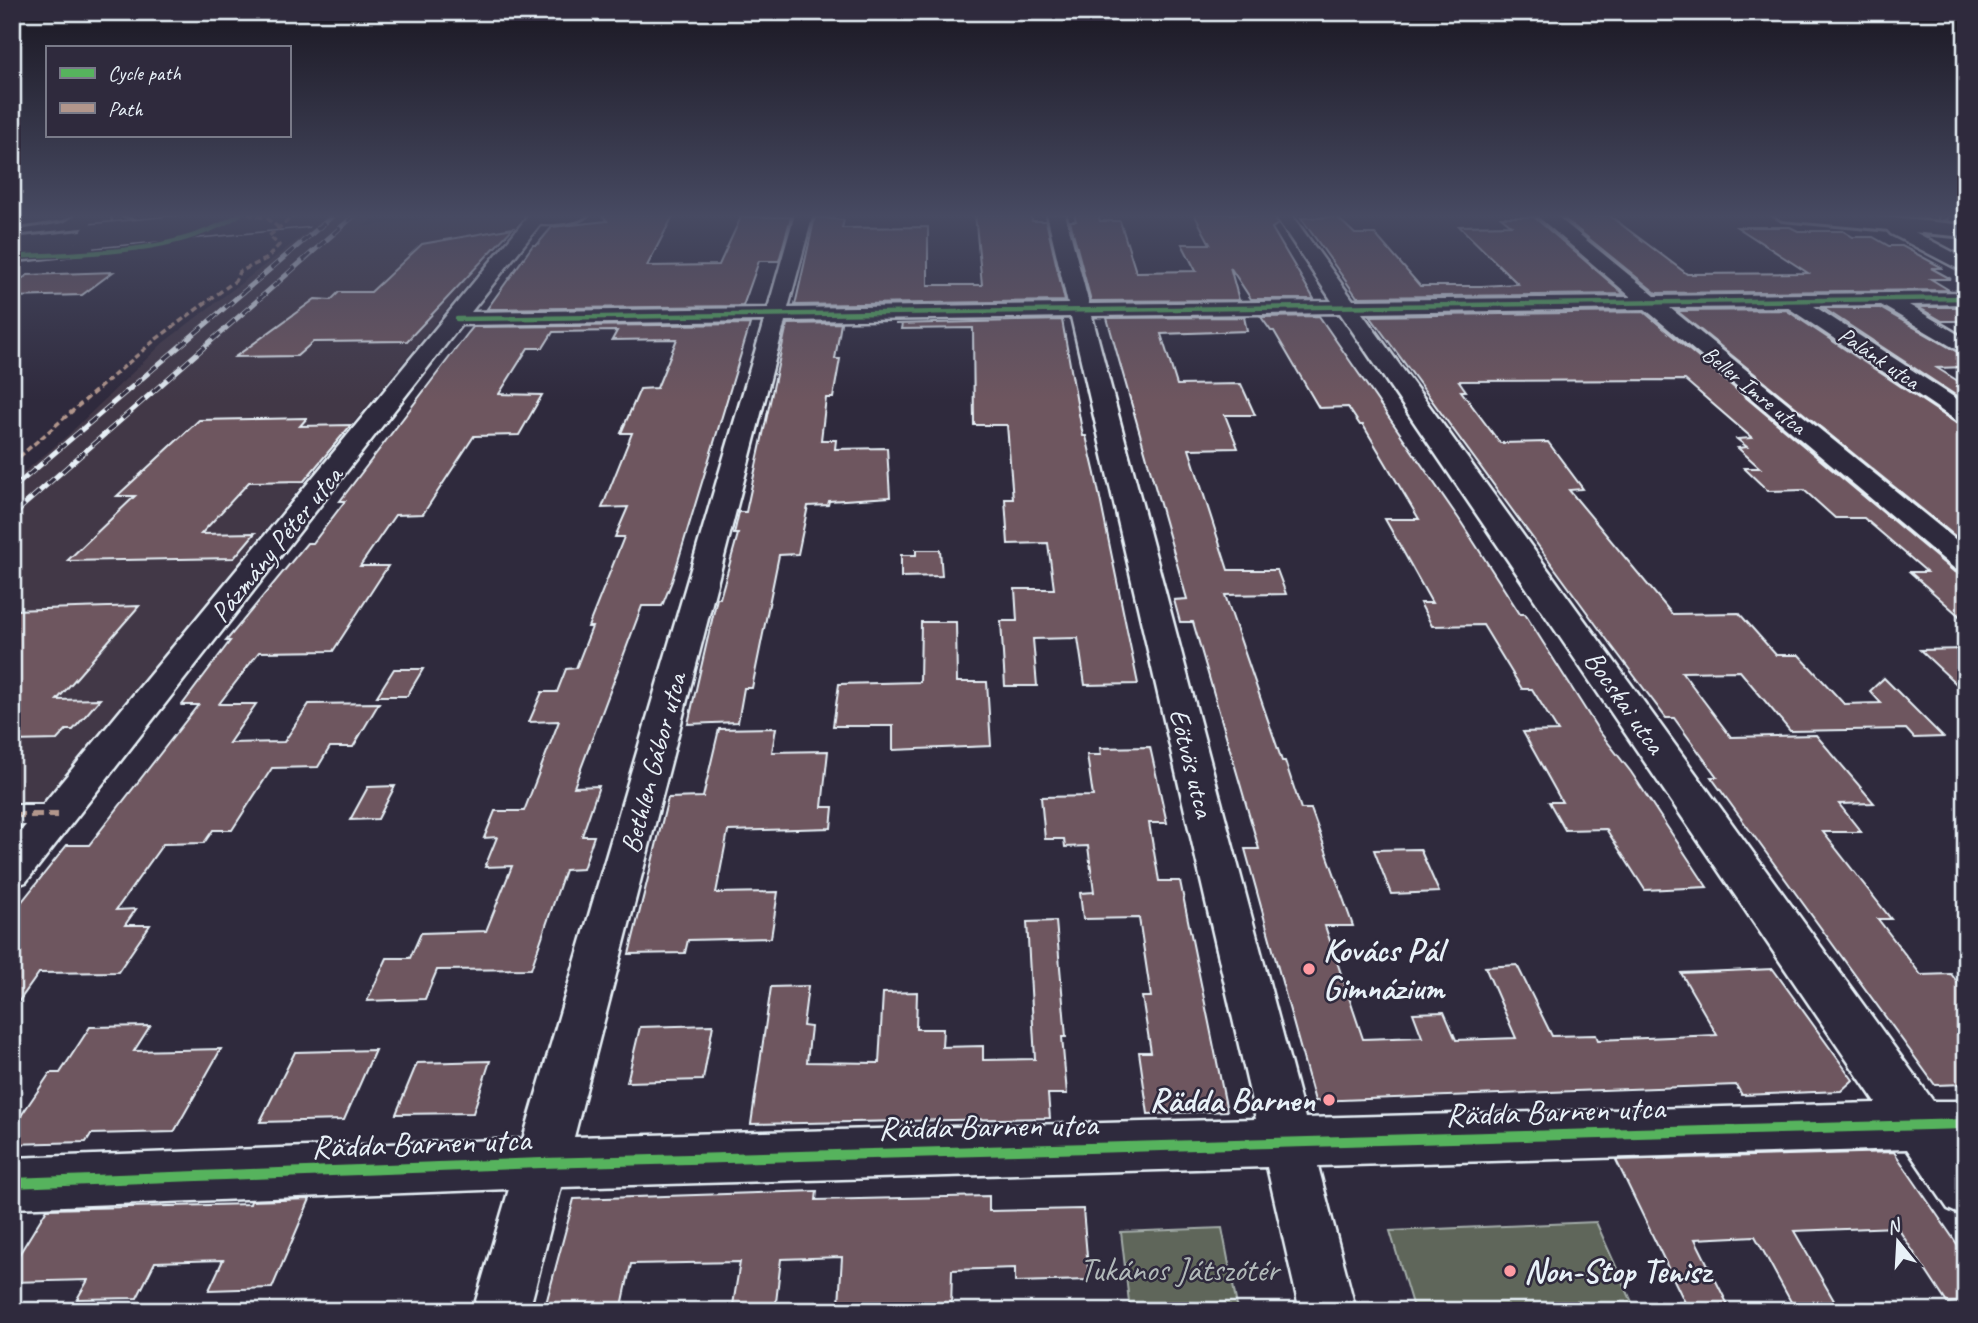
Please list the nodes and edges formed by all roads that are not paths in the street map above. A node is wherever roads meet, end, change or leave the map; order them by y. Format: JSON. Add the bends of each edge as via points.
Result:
{"nodes":[{"id":1,"x":491,"y":276,"type":"edge"},
{"id":2,"x":787,"y":276,"type":"edge"},
{"id":3,"x":1070,"y":276,"type":"edge"},
{"id":4,"x":1327,"y":276,"type":"edge"},
{"id":5,"x":1615,"y":276,"type":"edge"},
{"id":6,"x":1966,"y":298,"type":"edge"},
{"id":7,"x":1885,"y":299,"type":"junction"},
{"id":8,"x":1791,"y":300,"type":"junction"},
{"id":9,"x":1646,"y":302,"type":"junction"},
{"id":10,"x":1349,"y":306,"type":"junction"},
{"id":11,"x":1078,"y":310,"type":"junction"},
{"id":12,"x":777,"y":313,"type":"junction"},
{"id":13,"x":457,"y":319,"type":"junction"},
{"id":14,"x":1966,"y":348,"type":"edge"},
{"id":15,"x":1966,"y":416,"type":"edge"},
{"id":16,"x":1966,"y":563,"type":"edge"},
{"id":17,"x":12,"y":815,"type":"edge"},
{"id":18,"x":58,"y":815,"type":"junction"},
{"id":19,"x":12,"y":871,"type":"edge"},
{"id":20,"x":1943,"y":1125,"type":"edge"},
{"id":21,"x":1287,"y":1143,"type":"junction"},
{"id":22,"x":542,"y":1163,"type":"junction"},
{"id":23,"x":12,"y":1183,"type":"edge"},
{"id":24,"x":1966,"y":1191,"type":"edge"},
{"id":25,"x":501,"y":1311,"type":"edge"},
{"id":26,"x":1328,"y":1311,"type":"edge"}],
"edges":[{"from":1,"to":13,"type":"street","name":"Pázmány Péter utca"},
{"from":2,"to":12,"type":"street","name":"Bethlen Gábor utca"},
{"from":3,"to":11,"type":"street","name":"Eötvös utca"},
{"from":4,"to":10,"type":"street","name":"Bocskai utca"},
{"from":5,"to":9,"type":"street","name":"Beller Imre utca"},
{"from":6,"to":7,"type":"street"},
{"from":7,"to":8,"type":"street"},
{"from":7,"to":14,"type":"street"},
{"from":8,"to":9,"type":"street"},
{"from":8,"to":15,"type":"street","name":"Palánk utca"},
{"from":9,"to":10,"type":"street"},
{"from":9,"to":16,"type":"street","name":"Beller Imre utca"},
{"from":10,"to":11,"type":"street"},
{"from":10,"to":20,"type":"street","name":"Bocskai utca"},
{"from":11,"to":12,"type":"street"},
{"from":11,"to":21,"type":"street","name":"Eötvös utca"},
{"from":12,"to":13,"type":"street"},
{"from":12,"to":22,"type":"street","name":"Bethlen Gábor utca"},
{"from":13,"to":18,"type":"street","name":"Pázmány Péter utca","via":[[307,495]]},
{"from":17,"to":18,"type":"street"},
{"from":18,"to":19,"type":"street","name":"Pázmány Péter utca"},
{"from":20,"to":21,"type":"street","name":"Rädda Barnen utca"},
{"from":20,"to":24,"type":"street","name":"Bocskai utca"},
{"from":21,"to":22,"type":"street","name":"Rädda Barnen utca"},
{"from":21,"to":26,"type":"street","name":"Eötvös utca"},
{"from":22,"to":23,"type":"street","name":"Rädda Barnen utca"},
{"from":22,"to":25,"type":"street","name":"Bethlen Gábor utca"}]}
